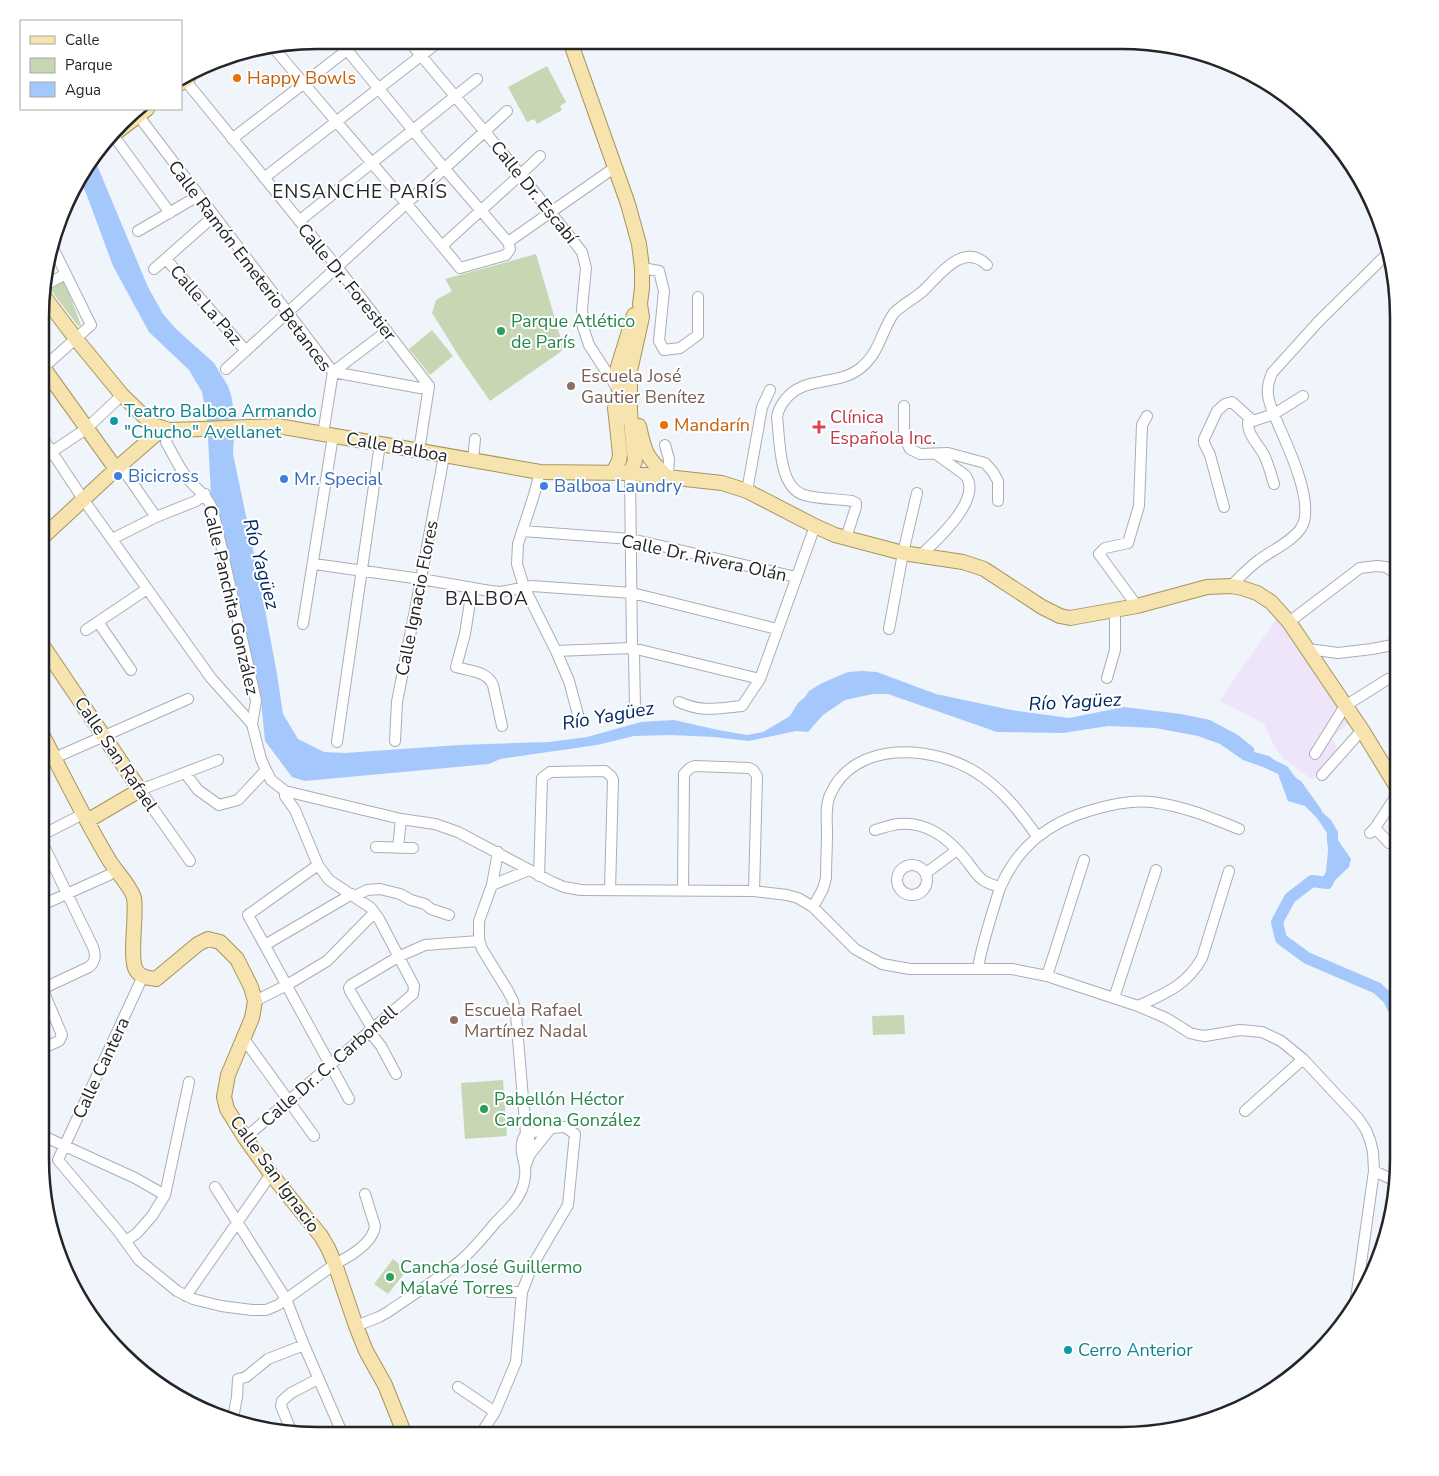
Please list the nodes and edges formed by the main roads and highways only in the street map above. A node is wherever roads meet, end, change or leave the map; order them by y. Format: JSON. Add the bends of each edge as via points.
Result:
{"nodes":[{"id":1,"x":573,"y":49,"type":"edge"},
{"id":2,"x":49,"y":303,"type":"edge"},
{"id":3,"x":640,"y":304,"type":"junction"},
{"id":4,"x":49,"y":376,"type":"edge"},
{"id":5,"x":618,"y":392,"type":"junction"},
{"id":6,"x":630,"y":402,"type":"junction"},
{"id":7,"x":166,"y":429,"type":"junction"},
{"id":8,"x":118,"y":467,"type":"junction"},
{"id":9,"x":628,"y":467,"type":"junction"},
{"id":10,"x":613,"y":472,"type":"junction"},
{"id":11,"x":669,"y":477,"type":"junction"},
{"id":12,"x":49,"y":530,"type":"edge"},
{"id":13,"x":49,"y":655,"type":"edge"},
{"id":14,"x":49,"y":763,"type":"edge"},
{"id":15,"x":1390,"y":776,"type":"edge"},
{"id":16,"x":85,"y":818,"type":"junction"},
{"id":17,"x":402,"y":1427,"type":"edge"}],
"edges":[{"from":1,"to":3,"type":"main road","via":[[639,244],[642,268]]},
{"from":2,"to":7,"type":"main road","via":[[122,395],[153,425]]},
{"from":3,"to":5,"type":"main road","via":[[634,312],[617,370]]},
{"from":3,"to":6,"type":"main road","via":[[642,317],[630,371]]},
{"from":4,"to":8,"type":"main road","via":[[86,429]]},
{"from":5,"to":9,"type":"main road"},
{"from":5,"to":10,"type":"main road","via":[[614,400],[620,461]]},
{"from":6,"to":9,"type":"main road","via":[[634,461]]},
{"from":6,"to":11,"type":"main road","via":[[647,457]]},
{"from":7,"to":8,"type":"main road","via":[[155,434]]},
{"from":7,"to":10,"type":"main road","name":"Calle Balboa","via":[[278,426],[540,472]]},
{"from":8,"to":12,"type":"main road"},
{"from":9,"to":10,"type":"main road","name":"Calle Balboa"},
{"from":9,"to":11,"type":"main road","name":"Calle Balboa"},
{"from":11,"to":15,"type":"main road","name":"Calle Balboa","via":[[722,483],[747,491],[835,535],[903,553],[984,568],[1042,607],[1070,618],[1115,611],[1207,587],[1231,586],[1249,590],[1271,602],[1289,622]]},
{"from":13,"to":16,"type":"main road","name":"Calle San Rafael","via":[[140,790]]},
{"from":14,"to":16,"type":"main road"},
{"from":16,"to":17,"type":"main road","name":"Calle San Ignacio","via":[[134,898],[133,963],[136,970],[143,976],[159,977],[208,939],[220,942],[237,959],[254,1001],[252,1018],[228,1075],[224,1097],[227,1109],[271,1174],[321,1236],[335,1264],[366,1351],[385,1385]]}]}
